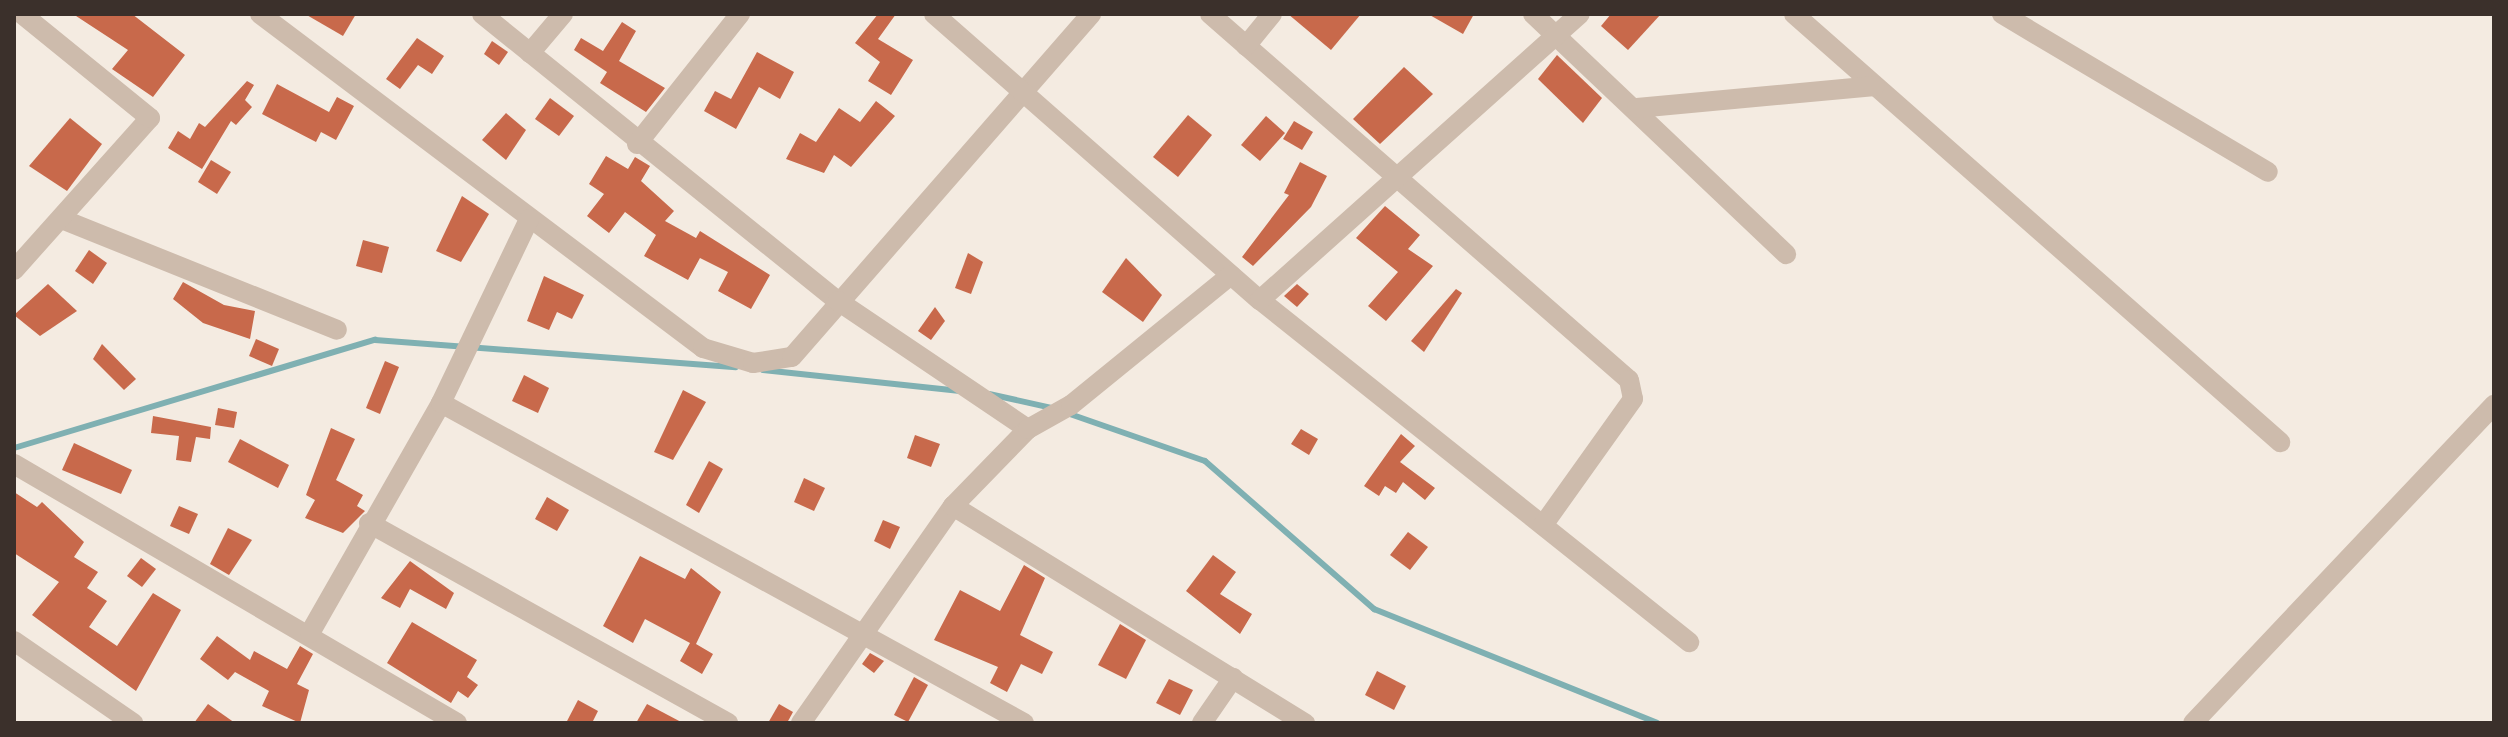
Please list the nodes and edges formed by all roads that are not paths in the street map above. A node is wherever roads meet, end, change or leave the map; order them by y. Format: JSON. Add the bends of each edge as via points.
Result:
{"nodes":[{"id":1,"x":22,"y":14,"type":"edge"},
{"id":2,"x":260,"y":14,"type":"edge"},
{"id":3,"x":482,"y":14,"type":"edge"},
{"id":4,"x":563,"y":14,"type":"edge"},
{"id":5,"x":740,"y":14,"type":"edge"},
{"id":6,"x":934,"y":14,"type":"edge"},
{"id":7,"x":1091,"y":14,"type":"edge"},
{"id":8,"x":1210,"y":14,"type":"edge"},
{"id":9,"x":1272,"y":14,"type":"edge"},
{"id":10,"x":1533,"y":14,"type":"edge"},
{"id":11,"x":1580,"y":14,"type":"edge"},
{"id":12,"x":1794,"y":14,"type":"edge"},
{"id":13,"x":2012,"y":17,"type":"edge"},
{"id":14,"x":1556,"y":34,"type":"junction"},
{"id":15,"x":1246,"y":46,"type":"junction"},
{"id":16,"x":530,"y":53,"type":"junction"},
{"id":17,"x":1875,"y":86,"type":"junction"},
{"id":18,"x":1022,"y":91,"type":"junction"},
{"id":19,"x":1637,"y":108,"type":"junction"},
{"id":20,"x":637,"y":144,"type":"junction"},
{"id":21,"x":2268,"y":172,"type":"dead end"},
{"id":22,"x":1394,"y":175,"type":"junction"},
{"id":23,"x":529,"y":219,"type":"junction"},
{"id":24,"x":64,"y":220,"type":"junction"},
{"id":25,"x":1786,"y":254,"type":"dead end"},
{"id":26,"x":19,"y":257,"type":"edge"},
{"id":27,"x":1231,"y":275,"type":"junction"},
{"id":28,"x":1260,"y":300,"type":"junction"},
{"id":29,"x":838,"y":301,"type":"junction"},
{"id":30,"x":337,"y":330,"type":"dead end"},
{"id":31,"x":441,"y":403,"type":"junction"},
{"id":32,"x":2494,"y":405,"type":"edge"},
{"id":33,"x":1028,"y":429,"type":"junction"},
{"id":34,"x":2280,"y":442,"type":"dead end"},
{"id":35,"x":14,"y":464,"type":"edge"},
{"id":36,"x":953,"y":506,"type":"junction"},
{"id":37,"x":369,"y":523,"type":"junction"},
{"id":38,"x":1543,"y":525,"type":"junction"},
{"id":39,"x":861,"y":630,"type":"junction"},
{"id":40,"x":310,"y":633,"type":"junction"},
{"id":41,"x":14,"y":641,"type":"edge"},
{"id":42,"x":1689,"y":642,"type":"dead end"},
{"id":43,"x":1233,"y":678,"type":"junction"},
{"id":44,"x":133,"y":723,"type":"edge"},
{"id":45,"x":457,"y":723,"type":"edge"},
{"id":46,"x":728,"y":723,"type":"edge"},
{"id":47,"x":801,"y":723,"type":"edge"},
{"id":48,"x":1024,"y":723,"type":"edge"},
{"id":49,"x":1202,"y":723,"type":"edge"},
{"id":50,"x":1305,"y":723,"type":"edge"},
{"id":51,"x":2193,"y":723,"type":"edge"}],
"edges":[{"from":1,"to":24,"type":"street","via":[[150,118]]},
{"from":2,"to":23,"type":"street"},
{"from":3,"to":16,"type":"street"},
{"from":4,"to":16,"type":"street"},
{"from":5,"to":20,"type":"street"},
{"from":6,"to":18,"type":"street"},
{"from":7,"to":18,"type":"street"},
{"from":8,"to":15,"type":"street"},
{"from":9,"to":15,"type":"street"},
{"from":10,"to":14,"type":"street"},
{"from":11,"to":14,"type":"street"},
{"from":12,"to":17,"type":"street"},
{"from":13,"to":21,"type":"street"},
{"from":14,"to":19,"type":"street"},
{"from":14,"to":22,"type":"street"},
{"from":15,"to":22,"type":"street"},
{"from":16,"to":20,"type":"street"},
{"from":17,"to":19,"type":"street"},
{"from":17,"to":34,"type":"street"},
{"from":18,"to":27,"type":"street"},
{"from":18,"to":29,"type":"street"},
{"from":19,"to":25,"type":"street"},
{"from":20,"to":29,"type":"street"},
{"from":22,"to":28,"type":"street"},
{"from":22,"to":38,"type":"street","via":[[1629,380],[1633,399]]},
{"from":23,"to":29,"type":"street","via":[[726,359],[792,357]]},
{"from":23,"to":31,"type":"street"},
{"from":24,"to":26,"type":"street"},
{"from":24,"to":30,"type":"street"},
{"from":27,"to":28,"type":"street"},
{"from":27,"to":33,"type":"street","via":[[1071,405]]},
{"from":28,"to":38,"type":"street"},
{"from":29,"to":33,"type":"street"},
{"from":31,"to":37,"type":"street"},
{"from":31,"to":39,"type":"street"},
{"from":32,"to":51,"type":"street"},
{"from":33,"to":36,"type":"street"},
{"from":35,"to":40,"type":"street"},
{"from":36,"to":39,"type":"street"},
{"from":36,"to":43,"type":"street"},
{"from":37,"to":40,"type":"street"},
{"from":37,"to":46,"type":"street"},
{"from":38,"to":42,"type":"street"},
{"from":39,"to":47,"type":"street"},
{"from":39,"to":48,"type":"street"},
{"from":40,"to":45,"type":"street"},
{"from":41,"to":44,"type":"street"},
{"from":43,"to":49,"type":"street"},
{"from":43,"to":50,"type":"street"}]}
